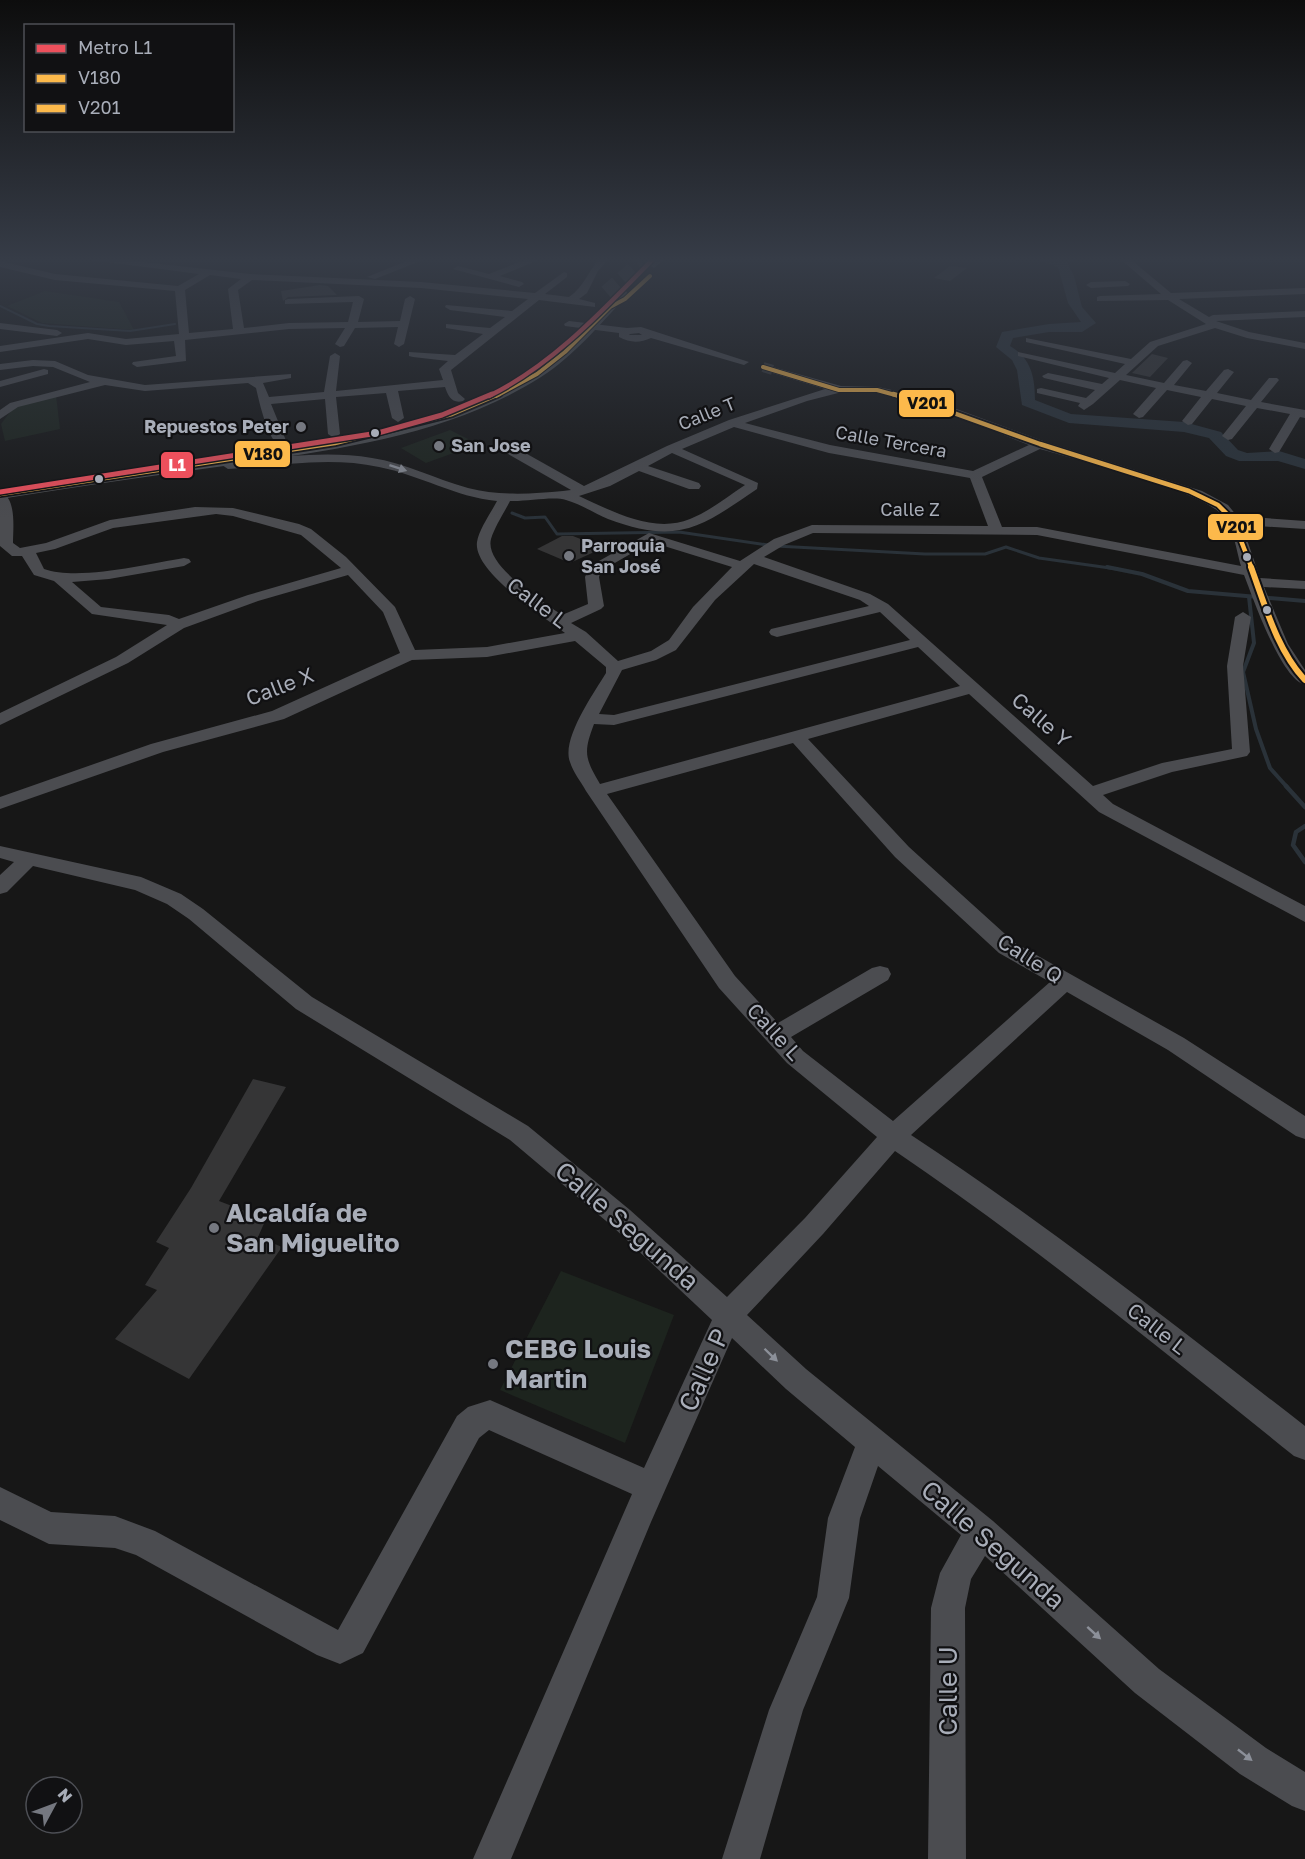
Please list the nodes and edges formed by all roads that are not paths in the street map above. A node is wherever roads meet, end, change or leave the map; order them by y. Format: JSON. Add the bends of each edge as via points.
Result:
{"nodes":[{"id":1,"x":29,"y":345,"type":"edge"},
{"id":2,"x":182,"y":345,"type":"edge"},
{"id":3,"x":476,"y":345,"type":"edge"},
{"id":4,"x":552,"y":345,"type":"edge"},
{"id":5,"x":569,"y":345,"type":"edge"},
{"id":6,"x":675,"y":345,"type":"edge"},
{"id":7,"x":1052,"y":345,"type":"edge"},
{"id":8,"x":1150,"y":345,"type":"edge"},
{"id":9,"x":0,"y":349,"type":"edge"},
{"id":10,"x":413,"y":354,"type":"dead end"},
{"id":11,"x":1022,"y":354,"type":"dead end"},
{"id":12,"x":335,"y":356,"type":"dead end"},
{"id":13,"x":458,"y":359,"type":"junction"},
{"id":14,"x":1131,"y":362,"type":"junction"},
{"id":15,"x":1187,"y":363,"type":"dead end"},
{"id":16,"x":137,"y":364,"type":"dead end"},
{"id":17,"x":0,"y":367,"type":"edge"},
{"id":18,"x":48,"y":371,"type":"dead end"},
{"id":19,"x":1228,"y":372,"type":"dead end"},
{"id":20,"x":1116,"y":375,"type":"junction"},
{"id":21,"x":287,"y":376,"type":"dead end"},
{"id":22,"x":1048,"y":376,"type":"dead end"},
{"id":23,"x":1273,"y":380,"type":"dead end"},
{"id":24,"x":107,"y":381,"type":"junction"},
{"id":25,"x":255,"y":381,"type":"junction"},
{"id":26,"x":804,"y":382,"type":"junction"},
{"id":27,"x":449,"y":383,"type":"junction"},
{"id":28,"x":0,"y":384,"type":"edge"},
{"id":29,"x":1166,"y":386,"type":"junction"},
{"id":30,"x":391,"y":388,"type":"junction"},
{"id":31,"x":1102,"y":388,"type":"junction"},
{"id":32,"x":839,"y":390,"type":"junction"},
{"id":33,"x":1041,"y":391,"type":"dead end"},
{"id":34,"x":825,"y":392,"type":"junction"},
{"id":35,"x":330,"y":393,"type":"junction"},
{"id":36,"x":1208,"y":394,"type":"junction"},
{"id":37,"x":459,"y":399,"type":"junction"},
{"id":38,"x":264,"y":401,"type":"junction"},
{"id":39,"x":1253,"y":404,"type":"junction"},
{"id":40,"x":1302,"y":412,"type":"edge"},
{"id":41,"x":1139,"y":414,"type":"dead end"},
{"id":42,"x":0,"y":415,"type":"edge"},
{"id":43,"x":398,"y":418,"type":"junction"},
{"id":44,"x":1188,"y":421,"type":"dead end"},
{"id":45,"x":733,"y":423,"type":"junction"},
{"id":46,"x":334,"y":434,"type":"junction"},
{"id":47,"x":1228,"y":436,"type":"dead end"},
{"id":48,"x":281,"y":443,"type":"junction"},
{"id":49,"x":500,"y":444,"type":"dead end"},
{"id":50,"x":1040,"y":444,"type":"junction"},
{"id":51,"x":672,"y":449,"type":"junction"},
{"id":52,"x":1275,"y":449,"type":"dead end"},
{"id":53,"x":222,"y":461,"type":"junction"},
{"id":54,"x":636,"y":466,"type":"junction"},
{"id":55,"x":975,"y":475,"type":"junction"},
{"id":56,"x":0,"y":486,"type":"edge"},
{"id":57,"x":694,"y":486,"type":"dead end"},
{"id":58,"x":583,"y":491,"type":"junction"},
{"id":59,"x":0,"y":495,"type":"edge"},
{"id":60,"x":566,"y":495,"type":"junction"},
{"id":61,"x":506,"y":497,"type":"junction"},
{"id":62,"x":1233,"y":520,"type":"junction"},
{"id":63,"x":1305,"y":525,"type":"edge"},
{"id":64,"x":996,"y":529,"type":"junction"},
{"id":65,"x":28,"y":552,"type":"junction"},
{"id":66,"x":184,"y":562,"type":"dead end"},
{"id":67,"x":748,"y":562,"type":"junction"},
{"id":68,"x":349,"y":570,"type":"junction"},
{"id":69,"x":59,"y":577,"type":"junction"},
{"id":70,"x":1305,"y":585,"type":"edge"},
{"id":71,"x":1257,"y":587,"type":"junction"},
{"id":72,"x":883,"y":607,"type":"junction"},
{"id":73,"x":1243,"y":617,"type":"dead end"},
{"id":74,"x":562,"y":621,"type":"junction"},
{"id":75,"x":178,"y":625,"type":"junction"},
{"id":76,"x":777,"y":632,"type":"dead end"},
{"id":77,"x":580,"y":635,"type":"junction"},
{"id":78,"x":920,"y":642,"type":"junction"},
{"id":79,"x":409,"y":655,"type":"junction"},
{"id":80,"x":614,"y":667,"type":"junction"},
{"id":81,"x":1305,"y":680,"type":"edge"},
{"id":82,"x":971,"y":688,"type":"junction"},
{"id":83,"x":588,"y":719,"type":"junction"},
{"id":84,"x":0,"y":720,"type":"edge"},
{"id":85,"x":797,"y":737,"type":"junction"},
{"id":86,"x":595,"y":791,"type":"junction"},
{"id":87,"x":1090,"y":793,"type":"junction"},
{"id":88,"x":0,"y":803,"type":"edge"},
{"id":89,"x":0,"y":852,"type":"edge"},
{"id":90,"x":28,"y":859,"type":"junction"},
{"id":91,"x":0,"y":887,"type":"edge"},
{"id":92,"x":1305,"y":915,"type":"edge"},
{"id":93,"x":880,"y":974,"type":"dead end"},
{"id":94,"x":1064,"y":982,"type":"junction"},
{"id":95,"x":775,"y":1035,"type":"junction"},
{"id":96,"x":1305,"y":1129,"type":"edge"},
{"id":97,"x":893,"y":1136,"type":"junction"},
{"id":98,"x":728,"y":1315,"type":"junction"},
{"id":99,"x":872,"y":1441,"type":"junction"},
{"id":100,"x":1305,"y":1445,"type":"edge"},
{"id":101,"x":651,"y":1487,"type":"junction"},
{"id":102,"x":0,"y":1503,"type":"edge"},
{"id":103,"x":982,"y":1532,"type":"junction"},
{"id":104,"x":1305,"y":1793,"type":"edge"},
{"id":105,"x":492,"y":1859,"type":"edge"},
{"id":106,"x":741,"y":1859,"type":"edge"},
{"id":107,"x":947,"y":1859,"type":"edge"}],
"edges":[{"from":1,"to":9,"type":"street"},
{"from":2,"to":16,"type":"street","via":[[182,359]]},
{"from":3,"to":13,"type":"street"},
{"from":4,"to":37,"type":"main road","via":[[491,384]]},
{"from":5,"to":53,"type":"main road","via":[[537,374],[452,414],[335,443]]},
{"from":6,"to":26,"type":"street"},
{"from":7,"to":14,"type":"street"},
{"from":8,"to":14,"type":"street","via":[[1139,349]]},
{"from":10,"to":13,"type":"street"},
{"from":11,"to":20,"type":"street"},
{"from":12,"to":35,"type":"street"},
{"from":13,"to":27,"type":"street","via":[[445,369]]},
{"from":14,"to":20,"type":"street"},
{"from":15,"to":29,"type":"street"},
{"from":17,"to":24,"type":"street","via":[[55,364],[75,375]]},
{"from":18,"to":28,"type":"street"},
{"from":19,"to":36,"type":"street"},
{"from":20,"to":29,"type":"street"},
{"from":20,"to":31,"type":"street"},
{"from":21,"to":25,"type":"street"},
{"from":22,"to":31,"type":"street"},
{"from":23,"to":39,"type":"street"},
{"from":24,"to":25,"type":"street","via":[[145,388],[239,378]]},
{"from":24,"to":42,"type":"street","via":[[14,405]]},
{"from":25,"to":38,"type":"street","via":[[261,387]]},
{"from":26,"to":32,"type":"street"},
{"from":26,"to":34,"type":"street"},
{"from":27,"to":30,"type":"street"},
{"from":27,"to":37,"type":"street"},
{"from":29,"to":36,"type":"street"},
{"from":29,"to":41,"type":"street"},
{"from":30,"to":35,"type":"street"},
{"from":30,"to":43,"type":"street"},
{"from":31,"to":33,"type":"street","via":[[1086,404]]},
{"from":32,"to":34,"type":"street","name":"Calle T"},
{"from":32,"to":50,"type":"street","name":"Calle T","via":[[877,390],[902,396]]},
{"from":34,"to":45,"type":"street","name":"Calle T"},
{"from":35,"to":38,"type":"street"},
{"from":35,"to":46,"type":"street"},
{"from":36,"to":39,"type":"street"},
{"from":36,"to":44,"type":"street"},
{"from":37,"to":43,"type":"main road"},
{"from":38,"to":48,"type":"street"},
{"from":39,"to":40,"type":"street"},
{"from":39,"to":47,"type":"street"},
{"from":40,"to":52,"type":"street"},
{"from":43,"to":46,"type":"main road"},
{"from":45,"to":51,"type":"street","name":"Calle T"},
{"from":45,"to":55,"type":"street","name":"Calle Tercera","via":[[829,450]]},
{"from":46,"to":48,"type":"main road"},
{"from":48,"to":56,"type":"main road"},
{"from":49,"to":58,"type":"street"},
{"from":50,"to":55,"type":"street"},
{"from":50,"to":62,"type":"street","name":"Calle T","via":[[1189,491],[1218,504]]},
{"from":51,"to":54,"type":"street","name":"Calle T"},
{"from":51,"to":60,"type":"street","via":[[752,486],[686,526],[661,530]]},
{"from":53,"to":59,"type":"main road"},
{"from":53,"to":61,"type":"street","name":"Calle T","one_way":true,"via":[[228,465],[316,458],[371,461],[465,492]]},
{"from":54,"to":57,"type":"street"},
{"from":54,"to":58,"type":"street","name":"Calle T"},
{"from":55,"to":64,"type":"street"},
{"from":58,"to":60,"type":"street","name":"Calle T"},
{"from":59,"to":65,"type":"street","via":[[6,511],[6,544],[17,553]]},
{"from":60,"to":61,"type":"street","name":"Calle T"},
{"from":61,"to":74,"type":"street","name":"Calle L","via":[[484,540],[484,549],[504,579]]},
{"from":62,"to":63,"type":"street"},
{"from":62,"to":71,"type":"street"},
{"from":64,"to":67,"type":"street","name":"Calle Z","via":[[812,529]]},
{"from":64,"to":71,"type":"street","name":"Calle Z","via":[[1047,532]]},
{"from":65,"to":68,"type":"street","via":[[110,524],[216,510],[306,532]]},
{"from":65,"to":69,"type":"street","via":[[40,573]]},
{"from":66,"to":69,"type":"street","via":[[105,575]]},
{"from":67,"to":72,"type":"street","name":"Calle Y","via":[[865,597]]},
{"from":67,"to":74,"type":"street","name":"Calle Y","via":[[649,537],[595,568],[592,577],[596,606]]},
{"from":67,"to":80,"type":"street","name":"Calle Z","via":[[698,610],[670,647]]},
{"from":68,"to":75,"type":"street"},
{"from":68,"to":79,"type":"street","via":[[390,610]]},
{"from":69,"to":75,"type":"street","via":[[97,611],[169,620]]},
{"from":70,"to":71,"type":"street","name":"Calle Z"},
{"from":71,"to":81,"type":"street","via":[[1295,669]]},
{"from":72,"to":76,"type":"street"},
{"from":72,"to":78,"type":"street","name":"Calle Y"},
{"from":73,"to":87,"type":"street","via":[[1235,666],[1241,752],[1168,767]]},
{"from":74,"to":77,"type":"street","name":"Calle L"},
{"from":75,"to":84,"type":"street","via":[[93,676]]},
{"from":77,"to":79,"type":"street","name":"Calle X","via":[[487,652]]},
{"from":77,"to":80,"type":"street","name":"Calle L"},
{"from":78,"to":82,"type":"street","name":"Calle Y"},
{"from":78,"to":83,"type":"street","via":[[614,720]]},
{"from":79,"to":88,"type":"street","name":"Calle X","via":[[278,715],[157,748]]},
{"from":80,"to":83,"type":"street","name":"Calle L","via":[[614,674]]},
{"from":82,"to":85,"type":"street"},
{"from":82,"to":87,"type":"street","name":"Calle Y"},
{"from":83,"to":86,"type":"street","name":"Calle L","via":[[576,754]]},
{"from":85,"to":86,"type":"street"},
{"from":85,"to":94,"type":"street","name":"Calle Q","via":[[902,852],[1007,948]]},
{"from":86,"to":95,"type":"street","name":"Calle L","via":[[727,982]]},
{"from":87,"to":92,"type":"street","name":"Calle Y","via":[[1107,808]]},
{"from":89,"to":90,"type":"street","name":"Calle Segunda"},
{"from":90,"to":91,"type":"street"},
{"from":90,"to":98,"type":"street","name":"Calle Segunda","via":[[141,884],[174,899],[303,1003],[519,1133]]},
{"from":93,"to":95,"type":"street"},
{"from":94,"to":96,"type":"street","name":"Calle Q","via":[[1176,1044]]},
{"from":94,"to":97,"type":"street","name":"Calle P"},
{"from":95,"to":97,"type":"street","name":"Calle L","via":[[795,1057]]},
{"from":97,"to":98,"type":"street","name":"Calle P"},
{"from":97,"to":100,"type":"street","name":"Calle L","via":[[1093,1279]]},
{"from":98,"to":99,"type":"street","name":"Calle Segunda","one_way":true,"via":[[796,1379]]},
{"from":98,"to":101,"type":"street","name":"Calle P"},
{"from":99,"to":103,"type":"street","name":"Calle Segunda"},
{"from":99,"to":106,"type":"street","via":[[844,1518],[833,1598],[786,1710]]},
{"from":101,"to":102,"type":"street","via":[[490,1415],[478,1417],[468,1427],[351,1641],[340,1647],[144,1542],[115,1532],[48,1528]]},
{"from":101,"to":105,"type":"street","name":"Calle P"},
{"from":103,"to":104,"type":"street","name":"Calle Segunda","one_way":true,"via":[[1147,1681],[1253,1761]]},
{"from":103,"to":107,"type":"street","name":"Calle U","via":[[956,1573],[948,1608]]}]}
